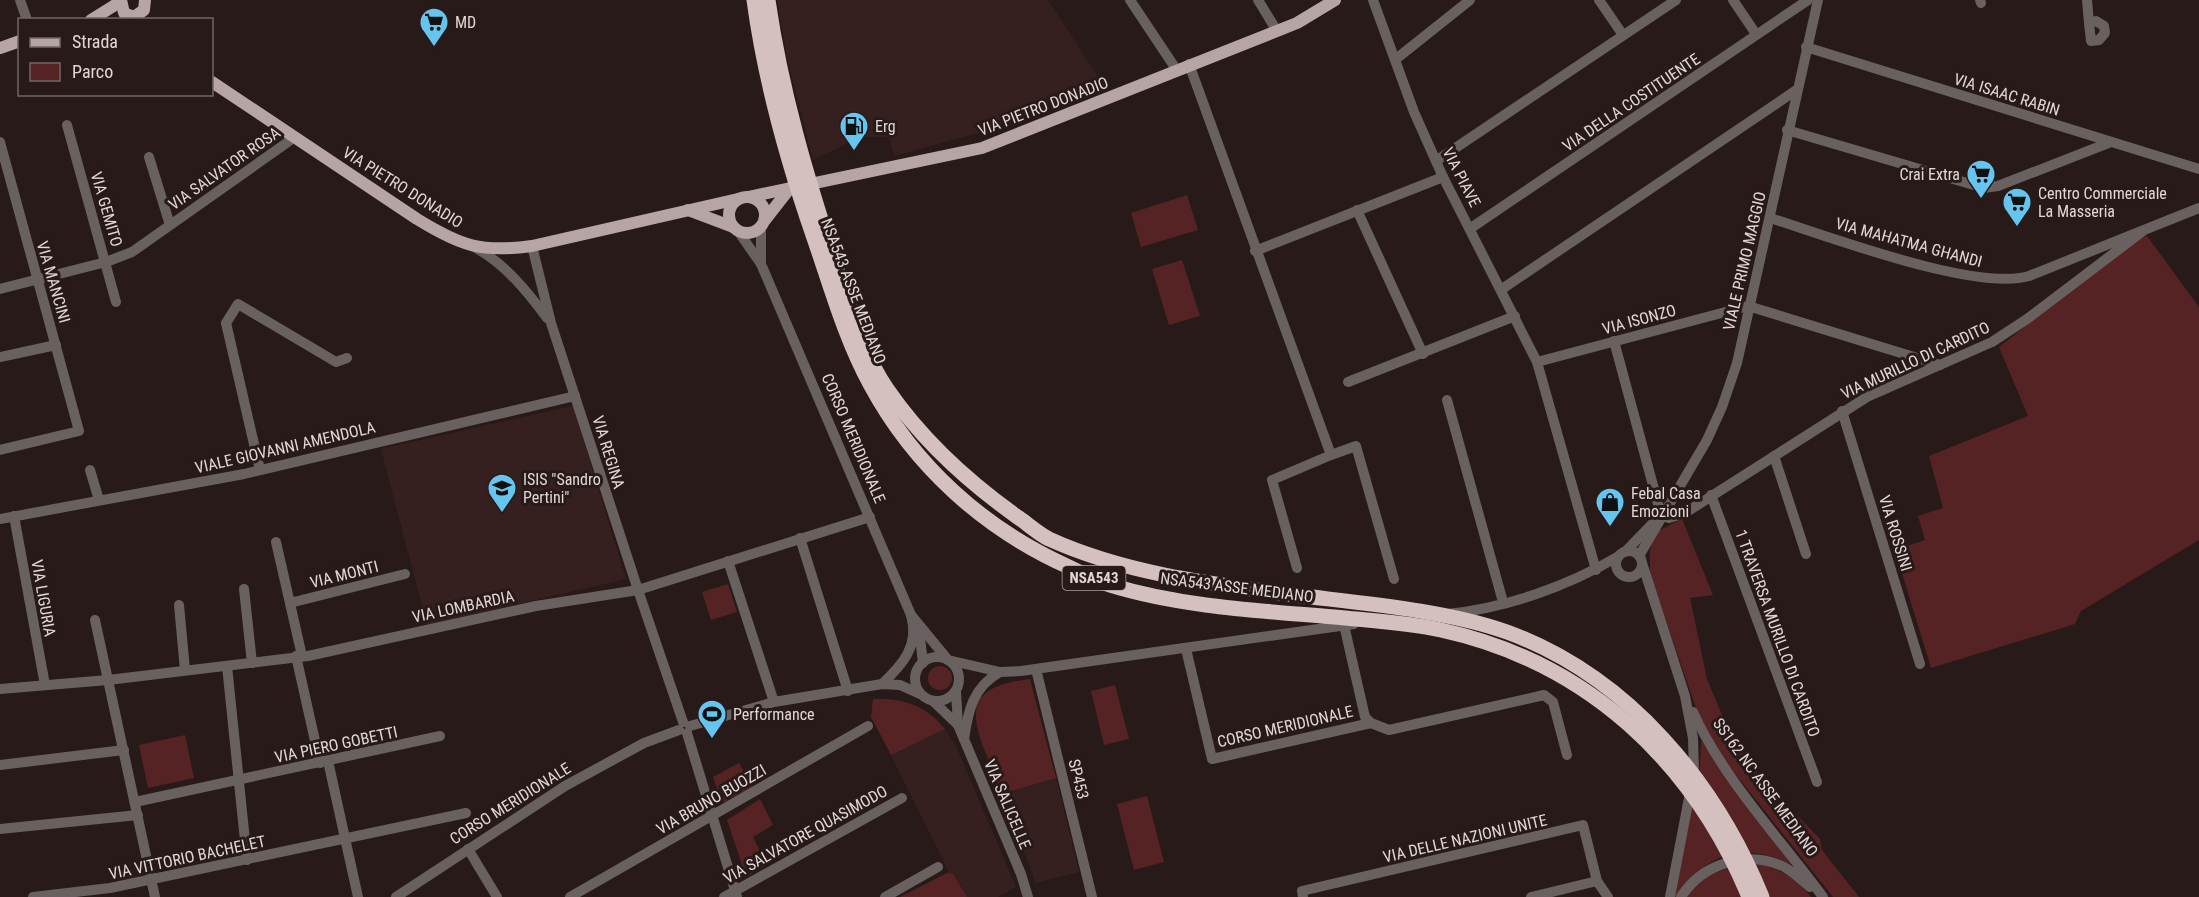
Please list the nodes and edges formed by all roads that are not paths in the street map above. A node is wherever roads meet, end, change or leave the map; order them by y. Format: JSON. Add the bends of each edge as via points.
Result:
{"nodes":[{"id":1,"x":20,"y":0,"type":"edge"},
{"id":2,"x":754,"y":0,"type":"edge"},
{"id":3,"x":768,"y":0,"type":"edge"},
{"id":4,"x":1130,"y":0,"type":"edge"},
{"id":5,"x":1258,"y":0,"type":"edge"},
{"id":6,"x":1335,"y":0,"type":"edge"},
{"id":7,"x":1373,"y":0,"type":"edge"},
{"id":8,"x":1470,"y":0,"type":"edge"},
{"id":9,"x":1599,"y":0,"type":"edge"},
{"id":10,"x":1676,"y":0,"type":"edge"},
{"id":11,"x":1733,"y":0,"type":"edge"},
{"id":12,"x":1808,"y":0,"type":"edge"},
{"id":13,"x":1818,"y":0,"type":"edge"},
{"id":14,"x":2087,"y":0,"type":"edge"},
{"id":15,"x":145,"y":6,"type":"edge"},
{"id":16,"x":124,"y":12,"type":"edge"},
{"id":17,"x":26,"y":18,"type":"edge"},
{"id":18,"x":99,"y":18,"type":"edge"},
{"id":19,"x":2089,"y":23,"type":"dead end"},
{"id":20,"x":1277,"y":31,"type":"junction"},
{"id":21,"x":1756,"y":34,"type":"junction"},
{"id":22,"x":1623,"y":36,"type":"junction"},
{"id":23,"x":18,"y":42,"type":"edge"},
{"id":24,"x":1806,"y":47,"type":"junction"},
{"id":25,"x":0,"y":48,"type":"edge"},
{"id":26,"x":1396,"y":59,"type":"junction"},
{"id":27,"x":1189,"y":64,"type":"junction"},
{"id":28,"x":1176,"y":69,"type":"junction"},
{"id":29,"x":213,"y":83,"type":"edge"},
{"id":30,"x":1798,"y":88,"type":"junction"},
{"id":31,"x":67,"y":125,"type":"dead end"},
{"id":32,"x":1787,"y":130,"type":"junction"},
{"id":33,"x":295,"y":137,"type":"junction"},
{"id":34,"x":0,"y":142,"type":"edge"},
{"id":35,"x":2111,"y":142,"type":"junction"},
{"id":36,"x":149,"y":157,"type":"dead end"},
{"id":37,"x":1436,"y":161,"type":"junction"},
{"id":38,"x":2199,"y":169,"type":"edge"},
{"id":39,"x":1443,"y":177,"type":"junction"},
{"id":40,"x":790,"y":188,"type":"junction"},
{"id":41,"x":743,"y":198,"type":"junction"},
{"id":42,"x":2199,"y":208,"type":"edge"},
{"id":43,"x":687,"y":210,"type":"junction"},
{"id":44,"x":1357,"y":210,"type":"junction"},
{"id":45,"x":1770,"y":218,"type":"junction"},
{"id":46,"x":763,"y":224,"type":"junction"},
{"id":47,"x":170,"y":225,"type":"junction"},
{"id":48,"x":1471,"y":228,"type":"junction"},
{"id":49,"x":735,"y":229,"type":"junction"},
{"id":50,"x":2143,"y":231,"type":"junction"},
{"id":51,"x":532,"y":246,"type":"junction"},
{"id":52,"x":476,"y":248,"type":"junction"},
{"id":53,"x":1255,"y":251,"type":"junction"},
{"id":54,"x":106,"y":262,"type":"junction"},
{"id":55,"x":761,"y":264,"type":"junction"},
{"id":56,"x":37,"y":279,"type":"junction"},
{"id":57,"x":0,"y":290,"type":"edge"},
{"id":58,"x":1502,"y":290,"type":"junction"},
{"id":59,"x":116,"y":302,"type":"dead end"},
{"id":60,"x":1748,"y":306,"type":"junction"},
{"id":61,"x":1515,"y":316,"type":"junction"},
{"id":62,"x":551,"y":323,"type":"junction"},
{"id":63,"x":1614,"y":341,"type":"junction"},
{"id":64,"x":56,"y":345,"type":"junction"},
{"id":65,"x":1423,"y":354,"type":"junction"},
{"id":66,"x":0,"y":357,"type":"edge"},
{"id":67,"x":347,"y":358,"type":"dead end"},
{"id":68,"x":1537,"y":362,"type":"junction"},
{"id":69,"x":1940,"y":365,"type":"junction"},
{"id":70,"x":1348,"y":382,"type":"dead end"},
{"id":71,"x":575,"y":396,"type":"junction"},
{"id":72,"x":1447,"y":400,"type":"dead end"},
{"id":73,"x":1842,"y":411,"type":"junction"},
{"id":74,"x":0,"y":450,"type":"edge"},
{"id":75,"x":1331,"y":455,"type":"junction"},
{"id":76,"x":1774,"y":456,"type":"junction"},
{"id":77,"x":90,"y":470,"type":"dead end"},
{"id":78,"x":260,"y":470,"type":"junction"},
{"id":79,"x":1711,"y":495,"type":"junction"},
{"id":80,"x":99,"y":500,"type":"junction"},
{"id":81,"x":1661,"y":515,"type":"junction"},
{"id":82,"x":14,"y":516,"type":"junction"},
{"id":83,"x":870,"y":517,"type":"junction"},
{"id":84,"x":0,"y":519,"type":"edge"},
{"id":85,"x":800,"y":538,"type":"junction"},
{"id":86,"x":276,"y":542,"type":"dead end"},
{"id":87,"x":1622,"y":554,"type":"junction"},
{"id":88,"x":1806,"y":554,"type":"dead end"},
{"id":89,"x":1640,"y":559,"type":"junction"},
{"id":90,"x":728,"y":561,"type":"junction"},
{"id":91,"x":1296,"y":568,"type":"dead end"},
{"id":92,"x":1596,"y":570,"type":"junction"},
{"id":93,"x":405,"y":574,"type":"dead end"},
{"id":94,"x":1628,"y":576,"type":"junction"},
{"id":95,"x":1394,"y":579,"type":"dead end"},
{"id":96,"x":244,"y":589,"type":"dead end"},
{"id":97,"x":638,"y":590,"type":"junction"},
{"id":98,"x":1503,"y":602,"type":"junction"},
{"id":99,"x":290,"y":603,"type":"junction"},
{"id":100,"x":179,"y":605,"type":"dead end"},
{"id":101,"x":915,"y":619,"type":"junction"},
{"id":102,"x":95,"y":620,"type":"dead end"},
{"id":103,"x":1661,"y":621,"type":"junction"},
{"id":104,"x":1344,"y":625,"type":"junction"},
{"id":105,"x":1186,"y":649,"type":"junction"},
{"id":106,"x":299,"y":656,"type":"junction"},
{"id":107,"x":948,"y":660,"type":"junction"},
{"id":108,"x":252,"y":663,"type":"junction"},
{"id":109,"x":922,"y":663,"type":"junction"},
{"id":110,"x":1920,"y":664,"type":"dead end"},
{"id":111,"x":227,"y":666,"type":"junction"},
{"id":112,"x":1036,"y":669,"type":"junction"},
{"id":113,"x":185,"y":670,"type":"junction"},
{"id":114,"x":1000,"y":672,"type":"junction"},
{"id":115,"x":108,"y":680,"type":"junction"},
{"id":116,"x":882,"y":684,"type":"junction"},
{"id":117,"x":45,"y":685,"type":"junction"},
{"id":118,"x":0,"y":689,"type":"edge"},
{"id":119,"x":848,"y":691,"type":"junction"},
{"id":120,"x":956,"y":692,"type":"junction"},
{"id":121,"x":920,"y":694,"type":"junction"},
{"id":122,"x":1685,"y":696,"type":"junction"},
{"id":123,"x":774,"y":702,"type":"junction"},
{"id":124,"x":934,"y":702,"type":"junction"},
{"id":125,"x":1371,"y":723,"type":"junction"},
{"id":126,"x":958,"y":725,"type":"junction"},
{"id":127,"x":868,"y":726,"type":"dead end"},
{"id":128,"x":685,"y":728,"type":"junction"},
{"id":129,"x":440,"y":736,"type":"dead end"},
{"id":130,"x":964,"y":740,"type":"junction"},
{"id":131,"x":124,"y":750,"type":"junction"},
{"id":132,"x":1567,"y":755,"type":"dead end"},
{"id":133,"x":324,"y":762,"type":"junction"},
{"id":134,"x":0,"y":765,"type":"edge"},
{"id":135,"x":237,"y":780,"type":"junction"},
{"id":136,"x":1817,"y":782,"type":"dead end"},
{"id":137,"x":902,"y":798,"type":"dead end"},
{"id":138,"x":135,"y":802,"type":"junction"},
{"id":139,"x":466,"y":813,"type":"dead end"},
{"id":140,"x":138,"y":815,"type":"junction"},
{"id":141,"x":711,"y":817,"type":"junction"},
{"id":142,"x":0,"y":829,"type":"edge"},
{"id":143,"x":345,"y":838,"type":"junction"},
{"id":144,"x":468,"y":849,"type":"junction"},
{"id":145,"x":247,"y":860,"type":"junction"},
{"id":146,"x":938,"y":867,"type":"dead end"},
{"id":147,"x":151,"y":880,"type":"junction"},
{"id":148,"x":1597,"y":881,"type":"junction"},
{"id":149,"x":736,"y":894,"type":"edge"},
{"id":150,"x":33,"y":897,"type":"edge"},
{"id":151,"x":155,"y":897,"type":"edge"},
{"id":152,"x":358,"y":897,"type":"edge"},
{"id":153,"x":396,"y":897,"type":"edge"},
{"id":154,"x":497,"y":897,"type":"edge"},
{"id":155,"x":570,"y":897,"type":"edge"},
{"id":156,"x":724,"y":897,"type":"edge"},
{"id":157,"x":885,"y":897,"type":"edge"},
{"id":158,"x":1028,"y":897,"type":"edge"},
{"id":159,"x":1092,"y":897,"type":"edge"},
{"id":160,"x":1304,"y":897,"type":"edge"},
{"id":161,"x":1531,"y":897,"type":"edge"},
{"id":162,"x":1608,"y":897,"type":"edge"},
{"id":163,"x":1670,"y":897,"type":"edge"},
{"id":164,"x":1682,"y":897,"type":"edge"},
{"id":165,"x":1749,"y":897,"type":"edge"},
{"id":166,"x":1762,"y":897,"type":"edge"},
{"id":167,"x":1822,"y":897,"type":"edge"}],
"edges":[{"from":1,"to":17,"type":"street"},
{"from":2,"to":165,"type":"highway","name":"NSA543 ASSE MEDIANO","number":"NSA543","bridge":true,"via":[[760,46],[785,150],[847,335],[869,383],[901,433],[922,461],[974,510],[1045,557],[1107,584],[1228,608],[1440,630],[1522,656],[1582,689],[1635,729],[1668,761],[1718,833]]},
{"from":3,"to":166,"type":"highway","name":"NSA543 ASSE MEDIANO","number":"NSA543","bridge":true,"via":[[776,54],[804,170],[859,333],[885,387],[925,437],[980,491],[1047,538],[1128,567],[1226,586],[1462,620],[1507,632],[1579,669],[1643,718],[1675,750],[1730,828]]},
{"from":4,"to":28,"type":"street"},
{"from":5,"to":20,"type":"street"},
{"from":6,"to":20,"type":"main road","name":"VIA PIETRO DONADIO"},
{"from":7,"to":26,"type":"street","name":"VIA PIAVE"},
{"from":8,"to":26,"type":"street"},
{"from":9,"to":22,"type":"street"},
{"from":10,"to":22,"type":"street"},
{"from":11,"to":21,"type":"street"},
{"from":12,"to":21,"type":"street","name":"VIA DELLA COSTITUENTE"},
{"from":13,"to":24,"type":"street","name":"VIALE PRIMO MAGGIO"},
{"from":14,"to":19,"type":"street"},
{"from":15,"to":16,"type":"main road","via":[[137,16]]},
{"from":16,"to":18,"type":"main road"},
{"from":20,"to":27,"type":"main road","name":"VIA PIETRO DONADIO"},
{"from":21,"to":48,"type":"street","name":"VIA DELLA COSTITUENTE"},
{"from":22,"to":37,"type":"street"},
{"from":23,"to":25,"type":"main road"},
{"from":24,"to":30,"type":"street","name":"VIALE PRIMO MAGGIO"},
{"from":24,"to":35,"type":"street","name":"VIA ISAAC RABIN"},
{"from":26,"to":37,"type":"street","name":"VIA PIAVE"},
{"from":27,"to":28,"type":"main road","name":"VIA PIETRO DONADIO"},
{"from":27,"to":53,"type":"street"},
{"from":28,"to":40,"type":"main road","name":"VIA PIETRO DONADIO","via":[[982,148]]},
{"from":29,"to":33,"type":"main road","name":"VIA PIETRO DONADIO"},
{"from":30,"to":32,"type":"street","name":"VIALE PRIMO MAGGIO"},
{"from":30,"to":58,"type":"street"},
{"from":31,"to":54,"type":"street","name":"VIA GEMITO"},
{"from":32,"to":35,"type":"street","via":[[1984,188]]},
{"from":32,"to":45,"type":"street","name":"VIALE PRIMO MAGGIO"},
{"from":33,"to":47,"type":"street","name":"VIA SALVATOR ROSA"},
{"from":33,"to":52,"type":"main road","name":"VIA PIETRO DONADIO","via":[[449,239]]},
{"from":34,"to":56,"type":"street","name":"VIA MANCINI"},
{"from":35,"to":38,"type":"street","name":"VIA ISAAC RABIN"},
{"from":36,"to":47,"type":"street","name":"VIA SALVATOR ROSA"},
{"from":37,"to":39,"type":"street","name":"VIA PIAVE"},
{"from":39,"to":44,"type":"street"},
{"from":39,"to":48,"type":"street","name":"VIA PIAVE"},
{"from":40,"to":41,"type":"main road","name":"VIA PIETRO DONADIO"},
{"from":40,"to":46,"type":"main road"},
{"from":41,"to":43,"type":"main road","name":"VIA PIETRO DONADIO"},
{"from":41,"to":46,"type":"main road","via":[[762,204]]},
{"from":41,"to":49,"type":"main road","via":[[729,212]]},
{"from":42,"to":50,"type":"street"},
{"from":43,"to":49,"type":"main road"},
{"from":43,"to":51,"type":"main road","name":"VIA PIETRO DONADIO"},
{"from":44,"to":53,"type":"street"},
{"from":44,"to":65,"type":"street"},
{"from":45,"to":50,"type":"street","name":"VIA MAHATMA GHANDI","via":[[1945,270],[2009,280],[2029,276]]},
{"from":45,"to":60,"type":"street","name":"VIALE PRIMO MAGGIO"},
{"from":46,"to":49,"type":"main road","via":[[750,234]]},
{"from":46,"to":55,"type":"street"},
{"from":47,"to":54,"type":"street","name":"VIA SALVATOR ROSA","via":[[132,252]]},
{"from":48,"to":58,"type":"street","name":"VIA PIAVE"},
{"from":49,"to":55,"type":"street"},
{"from":50,"to":69,"type":"street","name":"VIA MURILLO DI CARDITO","via":[[2028,319],[1992,342]]},
{"from":51,"to":52,"type":"main road","name":"VIA PIETRO DONADIO"},
{"from":51,"to":62,"type":"street","name":"VIA REGINA"},
{"from":52,"to":62,"type":"street","name":"VIA REGINA","via":[[508,272]]},
{"from":53,"to":75,"type":"street"},
{"from":54,"to":56,"type":"street","name":"VIA SALVATOR ROSA"},
{"from":54,"to":59,"type":"street","name":"VIA GEMITO"},
{"from":55,"to":83,"type":"street","name":"CORSO MERIDIONALE"},
{"from":56,"to":57,"type":"street","name":"VIA SALVATOR ROSA"},
{"from":56,"to":64,"type":"street","name":"VIA MANCINI"},
{"from":58,"to":61,"type":"street","name":"VIA PIAVE"},
{"from":60,"to":63,"type":"street","name":"VIA ISONZO"},
{"from":60,"to":69,"type":"street"},
{"from":60,"to":81,"type":"street","name":"VIALE PRIMO MAGGIO","via":[[1737,363],[1722,408]]},
{"from":61,"to":65,"type":"street"},
{"from":61,"to":68,"type":"street","name":"VIA PIAVE"},
{"from":62,"to":71,"type":"street","name":"VIA REGINA"},
{"from":63,"to":68,"type":"street","name":"VIA ISONZO"},
{"from":63,"to":81,"type":"street"},
{"from":64,"to":66,"type":"street"},
{"from":64,"to":74,"type":"street","name":"VIA MANCINI","via":[[79,431]]},
{"from":65,"to":70,"type":"street"},
{"from":67,"to":78,"type":"street","via":[[336,362],[238,304],[226,323]]},
{"from":68,"to":92,"type":"street","name":"VIA PIAVE"},
{"from":69,"to":73,"type":"street","name":"VIA MURILLO DI CARDITO"},
{"from":71,"to":78,"type":"street","name":"VIALE GIOVANNI AMENDOLA"},
{"from":71,"to":97,"type":"street","name":"VIA REGINA"},
{"from":72,"to":98,"type":"street"},
{"from":73,"to":76,"type":"street","name":"VIA MURILLO DI CARDITO"},
{"from":73,"to":110,"type":"street","name":"VIA ROSSINI"},
{"from":75,"to":91,"type":"street","via":[[1272,480]]},
{"from":75,"to":95,"type":"street","via":[[1356,446]]},
{"from":76,"to":79,"type":"street","name":"VIA MURILLO DI CARDITO"},
{"from":76,"to":88,"type":"street"},
{"from":77,"to":80,"type":"street"},
{"from":78,"to":80,"type":"street","name":"VIALE GIOVANNI AMENDOLA"},
{"from":79,"to":81,"type":"street","name":"VIA MURILLO DI CARDITO","via":[[1676,517]]},
{"from":79,"to":136,"type":"street","name":"1 TRAVERSA MURILLO DI CARDITO"},
{"from":80,"to":82,"type":"street","name":"VIALE GIOVANNI AMENDOLA"},
{"from":81,"to":87,"type":"street","name":"VIALE PRIMO MAGGIO"},
{"from":81,"to":89,"type":"street","name":"VIALE PRIMO MAGGIO"},
{"from":82,"to":84,"type":"street","name":"VIALE GIOVANNI AMENDOLA"},
{"from":82,"to":117,"type":"street","name":"VIA LIGURIA"},
{"from":83,"to":85,"type":"street","name":"VIA LOMBARDIA"},
{"from":83,"to":101,"type":"street","name":"CORSO MERIDIONALE"},
{"from":85,"to":90,"type":"street","name":"VIA LOMBARDIA"},
{"from":85,"to":119,"type":"street"},
{"from":86,"to":99,"type":"street","name":"VIA MONTI"},
{"from":87,"to":89,"type":"street","via":[[1633,552]]},
{"from":87,"to":92,"type":"street"},
{"from":87,"to":94,"type":"street","via":[[1616,564]]},
{"from":89,"to":94,"type":"street","via":[[1640,571]]},
{"from":89,"to":103,"type":"street","name":"SS162 NC ASSE MEDIANO"},
{"from":90,"to":97,"type":"street","name":"VIA LOMBARDIA"},
{"from":90,"to":123,"type":"street"},
{"from":92,"to":94,"type":"street"},
{"from":92,"to":98,"type":"street","via":[[1569,583]]},
{"from":93,"to":99,"type":"street","name":"VIA MONTI"},
{"from":94,"to":103,"type":"street","name":"SS162 NC ASSE MEDIANO","via":[[1650,597]]},
{"from":96,"to":108,"type":"street"},
{"from":97,"to":106,"type":"street","name":"VIA LOMBARDIA","via":[[536,606]]},
{"from":97,"to":128,"type":"street"},
{"from":98,"to":104,"type":"street","via":[[1454,613]]},
{"from":99,"to":106,"type":"street","name":"VIA MONTI"},
{"from":100,"to":113,"type":"street"},
{"from":101,"to":107,"type":"street"},
{"from":101,"to":109,"type":"street","via":[[922,643]]},
{"from":101,"to":116,"type":"street","via":[[909,654]]},
{"from":102,"to":115,"type":"street"},
{"from":103,"to":122,"type":"street","name":"SS162 NC ASSE MEDIANO"},
{"from":104,"to":105,"type":"street"},
{"from":104,"to":125,"type":"street","name":"CORSO MERIDIONALE","via":[[1365,717]]},
{"from":105,"to":112,"type":"street"},
{"from":105,"to":125,"type":"street","name":"CORSO MERIDIONALE","via":[[1212,759]]},
{"from":106,"to":108,"type":"street","name":"VIA LOMBARDIA"},
{"from":106,"to":133,"type":"street"},
{"from":107,"to":109,"type":"street","via":[[933,657]]},
{"from":107,"to":114,"type":"street"},
{"from":107,"to":120,"type":"street","via":[[959,674]]},
{"from":108,"to":111,"type":"street","name":"VIA LOMBARDIA"},
{"from":109,"to":121,"type":"street","via":[[915,680]]},
{"from":111,"to":113,"type":"street","name":"VIA LOMBARDIA"},
{"from":111,"to":135,"type":"street"},
{"from":112,"to":114,"type":"street"},
{"from":112,"to":159,"type":"street","name":"SP453"},
{"from":113,"to":115,"type":"street","name":"VIA LOMBARDIA"},
{"from":114,"to":130,"type":"street","via":[[973,698]]},
{"from":115,"to":117,"type":"street","name":"VIA LOMBARDIA"},
{"from":115,"to":131,"type":"street"},
{"from":116,"to":119,"type":"street","name":"CORSO MERIDIONALE"},
{"from":116,"to":121,"type":"street","via":[[900,685]]},
{"from":117,"to":118,"type":"street","name":"VIA LOMBARDIA"},
{"from":119,"to":123,"type":"street","name":"CORSO MERIDIONALE"},
{"from":120,"to":124,"type":"street","via":[[946,700]]},
{"from":120,"to":126,"type":"street"},
{"from":121,"to":124,"type":"street"},
{"from":122,"to":163,"type":"street","name":"SS162 NC ASSE MEDIANO","via":[[1693,738],[1694,772]]},
{"from":122,"to":167,"type":"street","name":"SS162 NC ASSE MEDIANO","via":[[1702,732]]},
{"from":123,"to":128,"type":"street","name":"CORSO MERIDIONALE"},
{"from":124,"to":126,"type":"street"},
{"from":125,"to":132,"type":"street","name":"CORSO MERIDIONALE","via":[[1389,730],[1544,694],[1553,702]]},
{"from":126,"to":130,"type":"street","name":"VIA SALICELLE"},
{"from":127,"to":141,"type":"street","name":"VIA BRUNO BUOZZI"},
{"from":128,"to":141,"type":"street"},
{"from":128,"to":144,"type":"street","name":"CORSO MERIDIONALE","via":[[644,743],[565,786]]},
{"from":129,"to":133,"type":"street","name":"VIA PIERO GOBETTI"},
{"from":130,"to":158,"type":"street","name":"VIA SALICELLE"},
{"from":131,"to":134,"type":"street"},
{"from":131,"to":138,"type":"street"},
{"from":133,"to":135,"type":"street","name":"VIA PIERO GOBETTI"},
{"from":133,"to":143,"type":"street"},
{"from":135,"to":138,"type":"street","name":"VIA PIERO GOBETTI"},
{"from":135,"to":145,"type":"street"},
{"from":137,"to":149,"type":"street","name":"VIA SALVATORE QUASIMODO"},
{"from":138,"to":140,"type":"street"},
{"from":139,"to":143,"type":"street","name":"VIA VITTORIO BACHELET"},
{"from":140,"to":142,"type":"street"},
{"from":140,"to":147,"type":"street"},
{"from":141,"to":149,"type":"street"},
{"from":141,"to":155,"type":"street","name":"VIA BRUNO BUOZZI"},
{"from":143,"to":145,"type":"street","name":"VIA VITTORIO BACHELET"},
{"from":143,"to":152,"type":"street"},
{"from":144,"to":153,"type":"street","name":"CORSO MERIDIONALE"},
{"from":144,"to":154,"type":"street"},
{"from":145,"to":147,"type":"street","name":"VIA VITTORIO BACHELET"},
{"from":146,"to":157,"type":"street"},
{"from":147,"to":150,"type":"street","name":"VIA VITTORIO BACHELET"},
{"from":147,"to":151,"type":"street"},
{"from":148,"to":160,"type":"street","name":"VIA DELLE NAZIONI UNITE","via":[[1583,825],[1302,891]]},
{"from":148,"to":161,"type":"street"},
{"from":148,"to":162,"type":"street","name":"VIA DELLE NAZIONI UNITE"},
{"from":149,"to":156,"type":"street","name":"VIA SALVATORE QUASIMODO"},
{"from":164,"to":167,"type":"street","via":[[1703,873],[1717,865],[1754,860],[1782,865]]}]}
